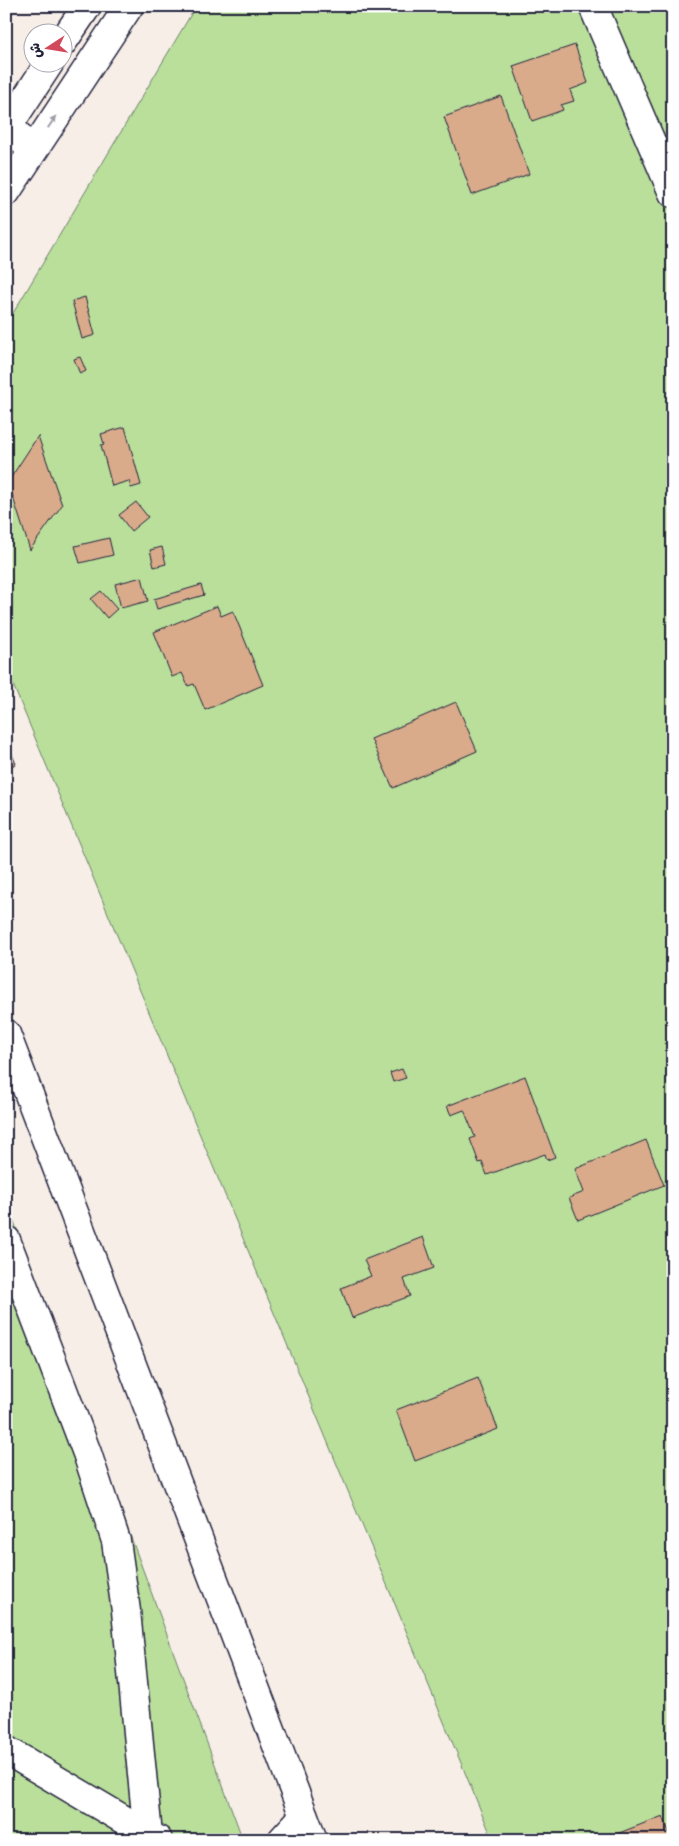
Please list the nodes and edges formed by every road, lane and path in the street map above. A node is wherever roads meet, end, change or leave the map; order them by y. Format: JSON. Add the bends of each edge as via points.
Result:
{"nodes":[{"id":1,"x":87,"y":6,"type":"edge"},
{"id":2,"x":129,"y":6,"type":"edge"},
{"id":3,"x":593,"y":6,"type":"edge"},
{"id":4,"x":72,"y":28,"type":"edge"},
{"id":5,"x":43,"y":72,"type":"edge"},
{"id":6,"x":7,"y":126,"type":"edge"},
{"id":7,"x":32,"y":151,"type":"junction"},
{"id":8,"x":6,"y":192,"type":"edge"},
{"id":9,"x":673,"y":193,"type":"edge"},
{"id":10,"x":6,"y":1034,"type":"edge"},
{"id":11,"x":6,"y":1240,"type":"edge"},
{"id":12,"x":6,"y":1750,"type":"edge"},
{"id":13,"x":309,"y":1828,"type":"edge"},
{"id":14,"x":153,"y":1837,"type":"edge"},
{"id":15,"x":282,"y":1840,"type":"edge"}],
"edges":[{"from":1,"to":4,"type":"main road"},
{"from":7,"to":2,"type":"main road","one_way":true},
{"from":3,"to":9,"type":"main road"},
{"from":5,"to":6,"type":"main road"},
{"from":6,"to":7,"type":"main road"},
{"from":7,"to":8,"type":"main road"},
{"from":10,"to":13,"type":"main road"},
{"from":11,"to":14,"type":"main road","via":[[87,1453],[116,1542]]},
{"from":12,"to":14,"type":"main road"},
{"from":13,"to":15,"type":"main road"}]}
